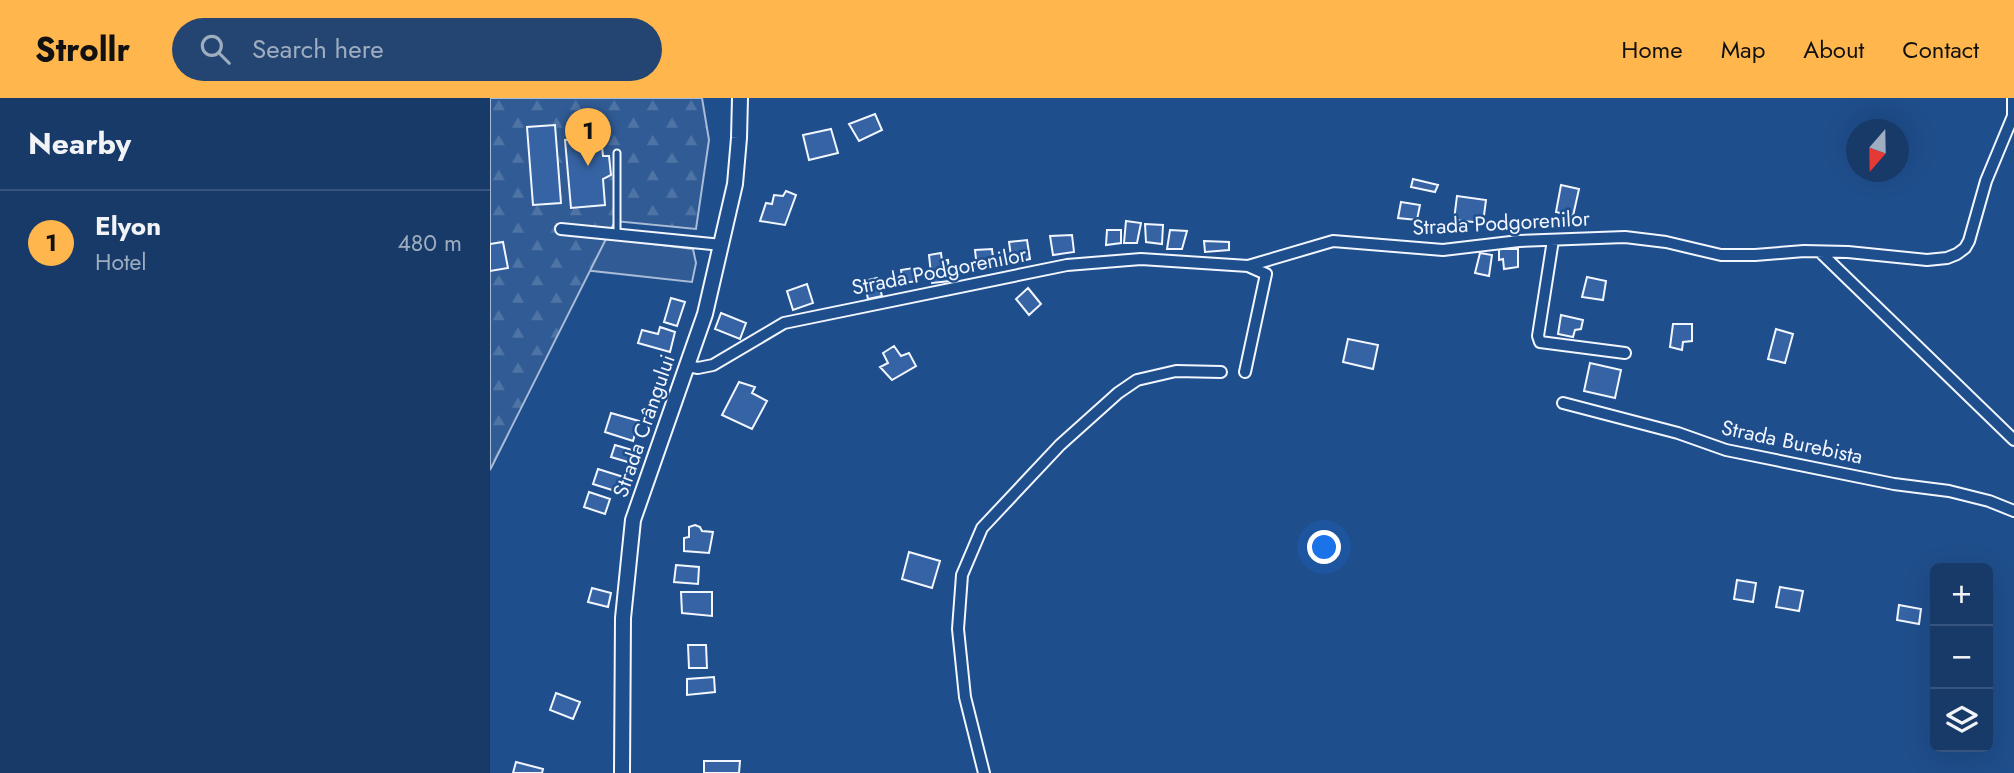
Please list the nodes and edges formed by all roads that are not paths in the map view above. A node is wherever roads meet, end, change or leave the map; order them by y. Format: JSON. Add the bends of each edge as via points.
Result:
{"nodes":[{"id":1,"x":740,"y":98,"type":"edge"},
{"id":2,"x":2013,"y":98,"type":"edge"},
{"id":3,"x":617,"y":153,"type":"dead end"},
{"id":4,"x":561,"y":229,"type":"dead end"},
{"id":5,"x":617,"y":235,"type":"junction"},
{"id":6,"x":1553,"y":240,"type":"junction"},
{"id":7,"x":722,"y":245,"type":"junction"},
{"id":8,"x":1821,"y":253,"type":"junction"},
{"id":9,"x":1248,"y":266,"type":"junction"},
{"id":10,"x":1625,"y":353,"type":"dead end"},
{"id":11,"x":687,"y":366,"type":"junction"},
{"id":12,"x":1221,"y":372,"type":"dead end"},
{"id":13,"x":1245,"y":372,"type":"dead end"},
{"id":14,"x":1563,"y":403,"type":"dead end"},
{"id":15,"x":2014,"y":440,"type":"edge"},
{"id":16,"x":2014,"y":511,"type":"edge"},
{"id":17,"x":622,"y":773,"type":"edge"},
{"id":18,"x":984,"y":773,"type":"edge"}],
"edges":[{"from":1,"to":7,"type":"main road","name":"Strada Crângului","via":[[735,184]]},
{"from":2,"to":8,"type":"street","name":"Strada Podgorenilor","via":[[2011,122],[1965,248],[1947,258],[1927,260]]},
{"from":3,"to":5,"type":"lane"},
{"from":4,"to":5,"type":"street"},
{"from":5,"to":7,"type":"street"},
{"from":6,"to":8,"type":"street","name":"Strada Podgorenilor","via":[[1625,237],[1721,255]]},
{"from":6,"to":9,"type":"street","name":"Strada Podgorenilor","via":[[1443,250],[1333,241]]},
{"from":6,"to":10,"type":"street","via":[[1540,342]]},
{"from":7,"to":11,"type":"main road","name":"Strada Crângului"},
{"from":8,"to":15,"type":"street"},
{"from":9,"to":11,"type":"street","name":"Strada Podgorenilor","via":[[1140,260],[1067,265],[784,323],[713,365]]},
{"from":9,"to":13,"type":"street","via":[[1266,274]]},
{"from":11,"to":17,"type":"main road","name":"Strada Crângului","via":[[633,520],[623,618]]},
{"from":12,"to":18,"type":"street","via":[[1176,371],[1137,380],[1060,445],[982,528],[962,575],[958,629],[965,697]]},
{"from":14,"to":16,"type":"street","name":"Strada Burebista","via":[[1726,450],[1949,491]]}]}
